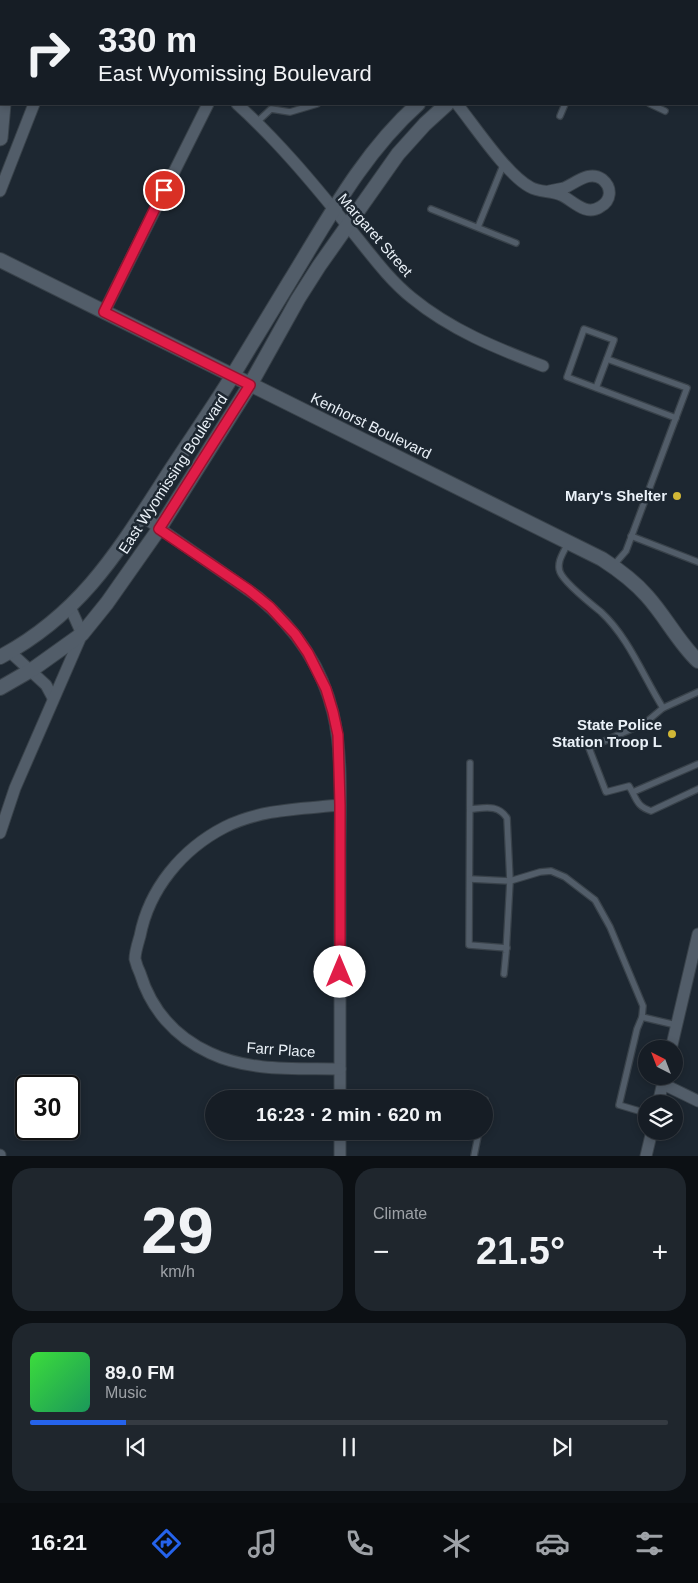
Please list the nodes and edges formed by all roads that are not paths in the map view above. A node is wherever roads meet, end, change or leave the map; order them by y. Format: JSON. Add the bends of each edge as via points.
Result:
{"nodes":[{"id":1,"x":3,"y":105,"type":"edge"},
{"id":2,"x":34,"y":105,"type":"edge"},
{"id":3,"x":208,"y":105,"type":"edge"},
{"id":4,"x":238,"y":105,"type":"edge"},
{"id":5,"x":314,"y":105,"type":"edge"},
{"id":6,"x":417,"y":105,"type":"edge"},
{"id":7,"x":446,"y":105,"type":"edge"},
{"id":8,"x":458,"y":105,"type":"edge"},
{"id":9,"x":565,"y":105,"type":"edge"},
{"id":10,"x":652,"y":105,"type":"edge"},
{"id":11,"x":665,"y":111,"type":"dead end"},
{"id":12,"x":560,"y":116,"type":"dead end"},
{"id":13,"x":256,"y":122,"type":"junction"},
{"id":14,"x":0,"y":138,"type":"edge"},
{"id":15,"x":504,"y":163,"type":"junction"},
{"id":16,"x":0,"y":191,"type":"edge"},
{"id":17,"x":549,"y":191,"type":"junction"},
{"id":18,"x":430,"y":208,"type":"dead end"},
{"id":19,"x":334,"y":210,"type":"junction"},
{"id":20,"x":348,"y":226,"type":"junction"},
{"id":21,"x":478,"y":227,"type":"junction"},
{"id":22,"x":516,"y":243,"type":"dead end"},
{"id":23,"x":0,"y":260,"type":"edge"},
{"id":24,"x":104,"y":312,"type":"junction"},
{"id":25,"x":607,"y":360,"type":"junction"},
{"id":26,"x":543,"y":366,"type":"dead end"},
{"id":27,"x":232,"y":376,"type":"junction"},
{"id":28,"x":250,"y":385,"type":"junction"},
{"id":29,"x":596,"y":388,"type":"junction"},
{"id":30,"x":676,"y":418,"type":"junction"},
{"id":31,"x":142,"y":516,"type":"junction"},
{"id":32,"x":159,"y":529,"type":"junction"},
{"id":33,"x":631,"y":536,"type":"junction"},
{"id":34,"x":569,"y":542,"type":"junction"},
{"id":35,"x":698,"y":562,"type":"edge"},
{"id":36,"x":613,"y":566,"type":"junction"},
{"id":37,"x":70,"y":607,"type":"junction"},
{"id":38,"x":82,"y":634,"type":"junction"},
{"id":39,"x":5,"y":654,"type":"edge"},
{"id":40,"x":698,"y":660,"type":"edge"},
{"id":41,"x":30,"y":670,"type":"junction"},
{"id":42,"x":0,"y":688,"type":"edge"},
{"id":43,"x":698,"y":692,"type":"edge"},
{"id":44,"x":53,"y":698,"type":"junction"},
{"id":45,"x":663,"y":708,"type":"junction"},
{"id":46,"x":470,"y":763,"type":"dead end"},
{"id":47,"x":698,"y":764,"type":"edge"},
{"id":48,"x":698,"y":789,"type":"edge"},
{"id":49,"x":633,"y":792,"type":"junction"},
{"id":50,"x":340,"y":805,"type":"junction"},
{"id":51,"x":470,"y":808,"type":"junction"},
{"id":52,"x":0,"y":833,"type":"edge"},
{"id":53,"x":470,"y":879,"type":"junction"},
{"id":54,"x":510,"y":881,"type":"junction"},
{"id":55,"x":698,"y":934,"type":"edge"},
{"id":56,"x":507,"y":948,"type":"junction"},
{"id":57,"x":504,"y":974,"type":"dead end"},
{"id":58,"x":642,"y":1017,"type":"junction"},
{"id":59,"x":676,"y":1025,"type":"junction"},
{"id":60,"x":673,"y":1040,"type":"edge"},
{"id":61,"x":340,"y":1069,"type":"junction"},
{"id":62,"x":672,"y":1085,"type":"edge"},
{"id":63,"x":340,"y":1090,"type":"edge"},
{"id":64,"x":698,"y":1101,"type":"edge"},
{"id":65,"x":638,"y":1111,"type":"edge"},
{"id":66,"x":340,"y":1140,"type":"edge"},
{"id":67,"x":477,"y":1140,"type":"edge"},
{"id":68,"x":650,"y":1140,"type":"edge"},
{"id":69,"x":340,"y":1156,"type":"edge"},
{"id":70,"x":474,"y":1156,"type":"edge"},
{"id":71,"x":646,"y":1156,"type":"edge"}],
"edges":[{"from":1,"to":14,"type":"main road"},
{"from":2,"to":16,"type":"street"},
{"from":3,"to":24,"type":"street"},
{"from":4,"to":13,"type":"street","name":"Margaret Street"},
{"from":5,"to":13,"type":"lane","via":[[290,112],[271,109]]},
{"from":6,"to":19,"type":"street","name":"East Wyomissing Boulevard","via":[[374,151]]},
{"from":7,"to":20,"type":"street","name":"East Wyomissing Boulevard","via":[[398,154]]},
{"from":8,"to":15,"type":"street"},
{"from":9,"to":12,"type":"lane"},
{"from":10,"to":11,"type":"lane"},
{"from":13,"to":19,"type":"street","name":"Margaret Street"},
{"from":15,"to":17,"type":"street","via":[[529,187]]},
{"from":15,"to":21,"type":"lane"},
{"from":17,"to":17,"type":"street","via":[[592,211],[605,204],[610,192],[607,184],[595,176]]},
{"from":18,"to":21,"type":"lane"},
{"from":19,"to":20,"type":"street","name":"Margaret Street"},
{"from":19,"to":27,"type":"street","name":"East Wyomissing Boulevard"},
{"from":20,"to":26,"type":"street","name":"Margaret Street","via":[[377,264],[428,310],[465,333]]},
{"from":20,"to":28,"type":"street","name":"East Wyomissing Boulevard","via":[[298,299]]},
{"from":21,"to":22,"type":"lane"},
{"from":23,"to":24,"type":"street","name":"Kenhorst Boulevard"},
{"from":24,"to":27,"type":"street","name":"Kenhorst Boulevard"},
{"from":25,"to":29,"type":"lane"},
{"from":25,"to":29,"type":"lane","via":[[614,340],[584,329],[567,377]]},
{"from":25,"to":30,"type":"lane","via":[[687,388]]},
{"from":27,"to":28,"type":"street","name":"Kenhorst Boulevard"},
{"from":27,"to":31,"type":"street","name":"East Wyomissing Boulevard"},
{"from":28,"to":32,"type":"street","name":"East Wyomissing Boulevard"},
{"from":28,"to":34,"type":"street","name":"Kenhorst Boulevard"},
{"from":29,"to":30,"type":"lane"},
{"from":30,"to":33,"type":"lane"},
{"from":31,"to":32,"type":"street"},
{"from":31,"to":37,"type":"street","name":"East Wyomissing Boulevard","via":[[108,565]]},
{"from":32,"to":38,"type":"street","name":"East Wyomissing Boulevard"},
{"from":32,"to":50,"type":"street","via":[[258,597],[280,616],[308,653],[326,689],[338,735]]},
{"from":33,"to":35,"type":"lane"},
{"from":33,"to":36,"type":"lane","via":[[626,551]]},
{"from":34,"to":36,"type":"street","name":"Kenhorst Boulevard"},
{"from":34,"to":45,"type":"lane","via":[[560,559],[560,572],[606,617],[624,640]]},
{"from":36,"to":40,"type":"street","name":"Kenhorst Boulevard","via":[[647,596]]},
{"from":37,"to":38,"type":"street"},
{"from":37,"to":39,"type":"street","name":"East Wyomissing Boulevard","via":[[43,630]]},
{"from":38,"to":41,"type":"street","name":"East Wyomissing Boulevard"},
{"from":38,"to":44,"type":"street"},
{"from":39,"to":41,"type":"street"},
{"from":41,"to":42,"type":"street","name":"East Wyomissing Boulevard"},
{"from":41,"to":44,"type":"street","via":[[46,685]]},
{"from":43,"to":45,"type":"lane"},
{"from":44,"to":52,"type":"street"},
{"from":45,"to":49,"type":"lane","via":[[645,723],[589,748],[606,792],[629,786]]},
{"from":46,"to":51,"type":"lane"},
{"from":47,"to":49,"type":"lane"},
{"from":48,"to":49,"type":"lane","via":[[651,812],[637,802]]},
{"from":50,"to":61,"type":"street"},
{"from":50,"to":61,"type":"street","name":"Farr Place","via":[[260,814],[226,827],[197,845],[173,868],[154,896],[143,920],[135,958],[144,989],[158,1012],[178,1033],[210,1054],[257,1067]]},
{"from":51,"to":53,"type":"lane"},
{"from":51,"to":54,"type":"lane","via":[[496,808],[507,818]]},
{"from":53,"to":54,"type":"lane"},
{"from":53,"to":56,"type":"lane","via":[[470,945]]},
{"from":54,"to":56,"type":"lane"},
{"from":54,"to":58,"type":"lane","via":[[551,871],[565,877],[595,900],[632,977],[643,1006]]},
{"from":55,"to":59,"type":"street"},
{"from":56,"to":57,"type":"lane"},
{"from":58,"to":59,"type":"lane"},
{"from":58,"to":65,"type":"lane","via":[[636,1029],[619,1105]]},
{"from":59,"to":60,"type":"street"},
{"from":61,"to":63,"type":"street"},
{"from":62,"to":64,"type":"street"},
{"from":66,"to":69,"type":"street"},
{"from":67,"to":70,"type":"lane"},
{"from":68,"to":71,"type":"street"}]}
